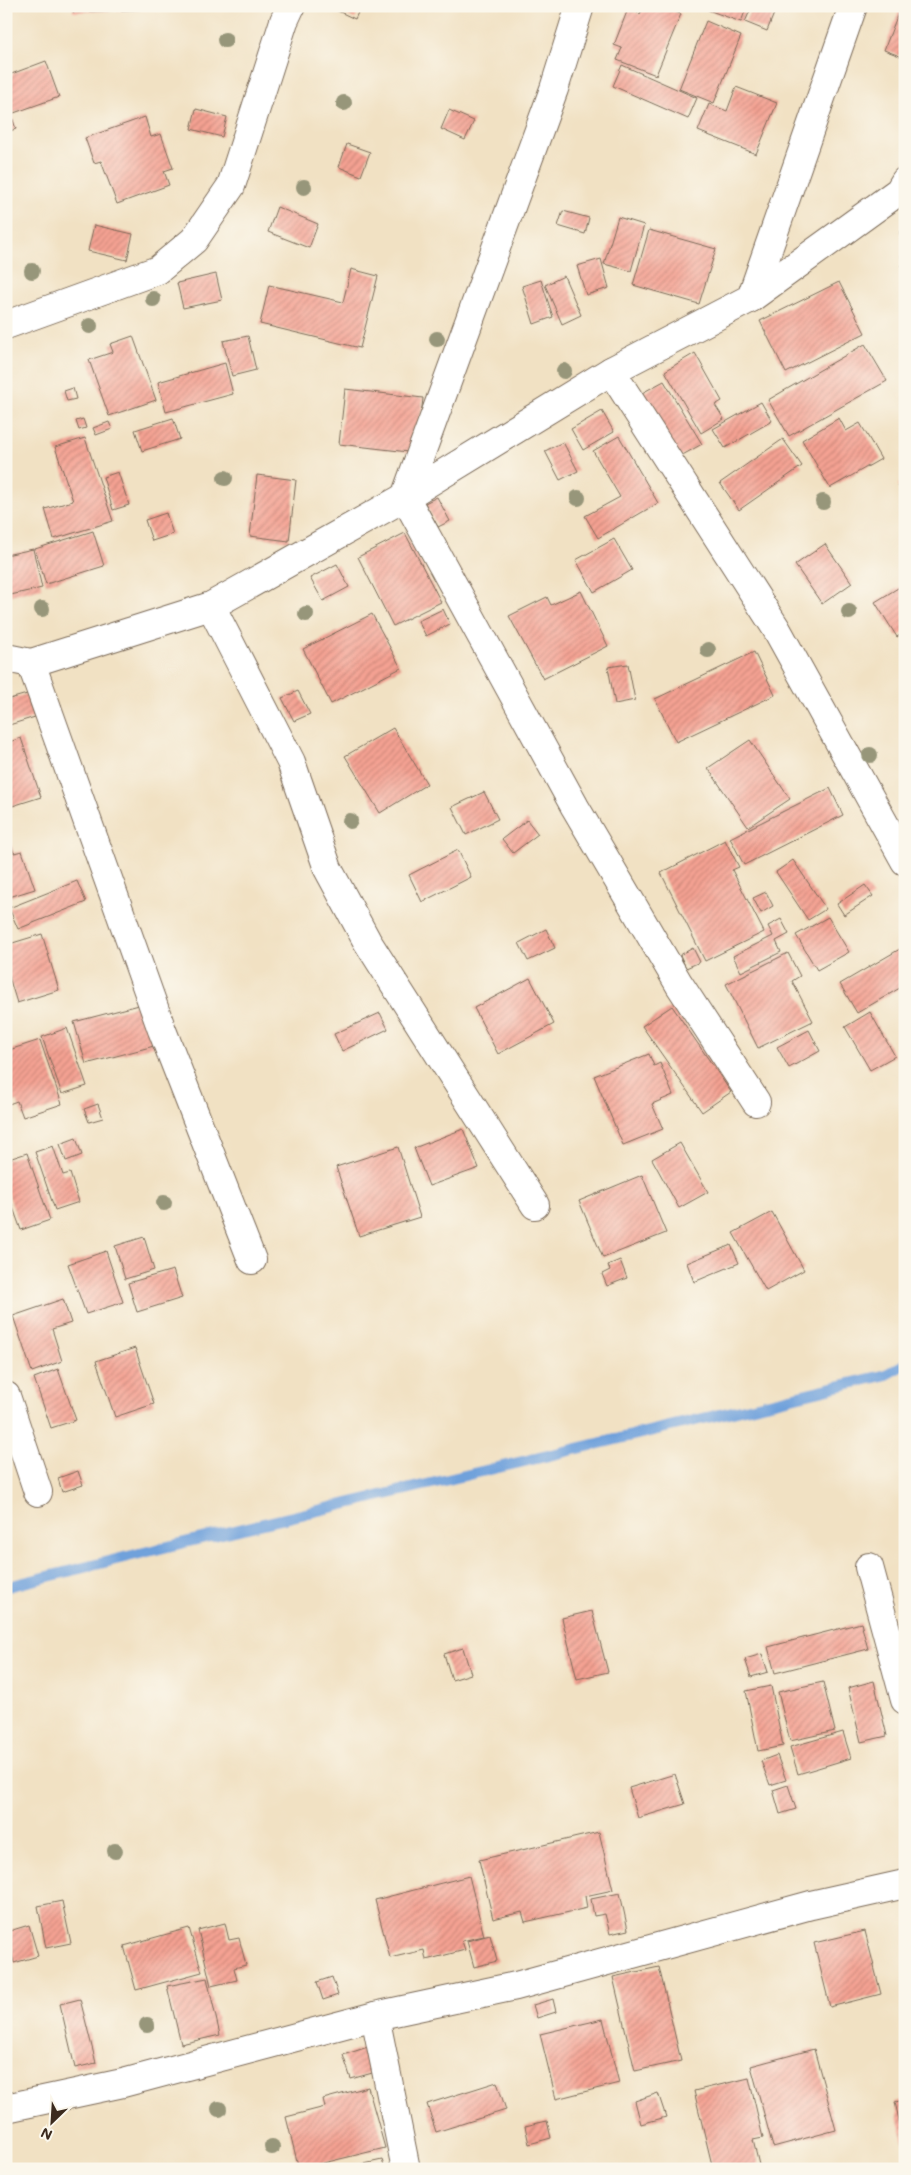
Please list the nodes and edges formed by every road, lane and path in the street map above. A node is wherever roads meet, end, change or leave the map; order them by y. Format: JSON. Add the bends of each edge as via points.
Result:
{"nodes":[{"id":1,"x":290,"y":6,"type":"edge"},
{"id":2,"x":580,"y":6,"type":"edge"},
{"id":3,"x":853,"y":6,"type":"edge"},
{"id":4,"x":902,"y":186,"type":"edge"},
{"id":5,"x":751,"y":298,"type":"junction"},
{"id":6,"x":905,"y":306,"type":"edge"},
{"id":7,"x":6,"y":326,"type":"edge"},
{"id":8,"x":611,"y":371,"type":"junction"},
{"id":9,"x":405,"y":497,"type":"junction"},
{"id":10,"x":211,"y":606,"type":"junction"},
{"id":11,"x":19,"y":660,"type":"edge"},
{"id":12,"x":905,"y":861,"type":"edge"},
{"id":13,"x":756,"y":1102,"type":"dead end"},
{"id":14,"x":535,"y":1205,"type":"dead end"},
{"id":15,"x":252,"y":1260,"type":"dead end"},
{"id":16,"x":6,"y":1396,"type":"edge"},
{"id":17,"x":38,"y":1492,"type":"dead end"},
{"id":18,"x":869,"y":1567,"type":"dead end"},
{"id":19,"x":905,"y":1700,"type":"edge"},
{"id":20,"x":905,"y":1884,"type":"edge"},
{"id":21,"x":375,"y":2016,"type":"junction"},
{"id":22,"x":6,"y":2108,"type":"edge"},
{"id":23,"x":406,"y":2169,"type":"edge"}],
"edges":[{"from":1,"to":7,"type":"street","via":[[232,186],[194,240],[158,270]]},
{"from":2,"to":9,"type":"street","via":[[554,89]]},
{"from":3,"to":5,"type":"street"},
{"from":4,"to":5,"type":"street"},
{"from":4,"to":6,"type":"path"},
{"from":5,"to":8,"type":"street"},
{"from":8,"to":9,"type":"street"},
{"from":8,"to":12,"type":"street","via":[[776,628]]},
{"from":9,"to":10,"type":"street"},
{"from":9,"to":13,"type":"street","via":[[575,807],[679,984]]},
{"from":10,"to":11,"type":"street"},
{"from":10,"to":14,"type":"street","via":[[291,762],[328,869],[367,941]]},
{"from":11,"to":15,"type":"street"},
{"from":16,"to":17,"type":"street"},
{"from":18,"to":19,"type":"street"},
{"from":20,"to":21,"type":"street","via":[[811,1905],[516,1986]]},
{"from":21,"to":22,"type":"street","via":[[124,2083]]},
{"from":21,"to":23,"type":"street"}]}
